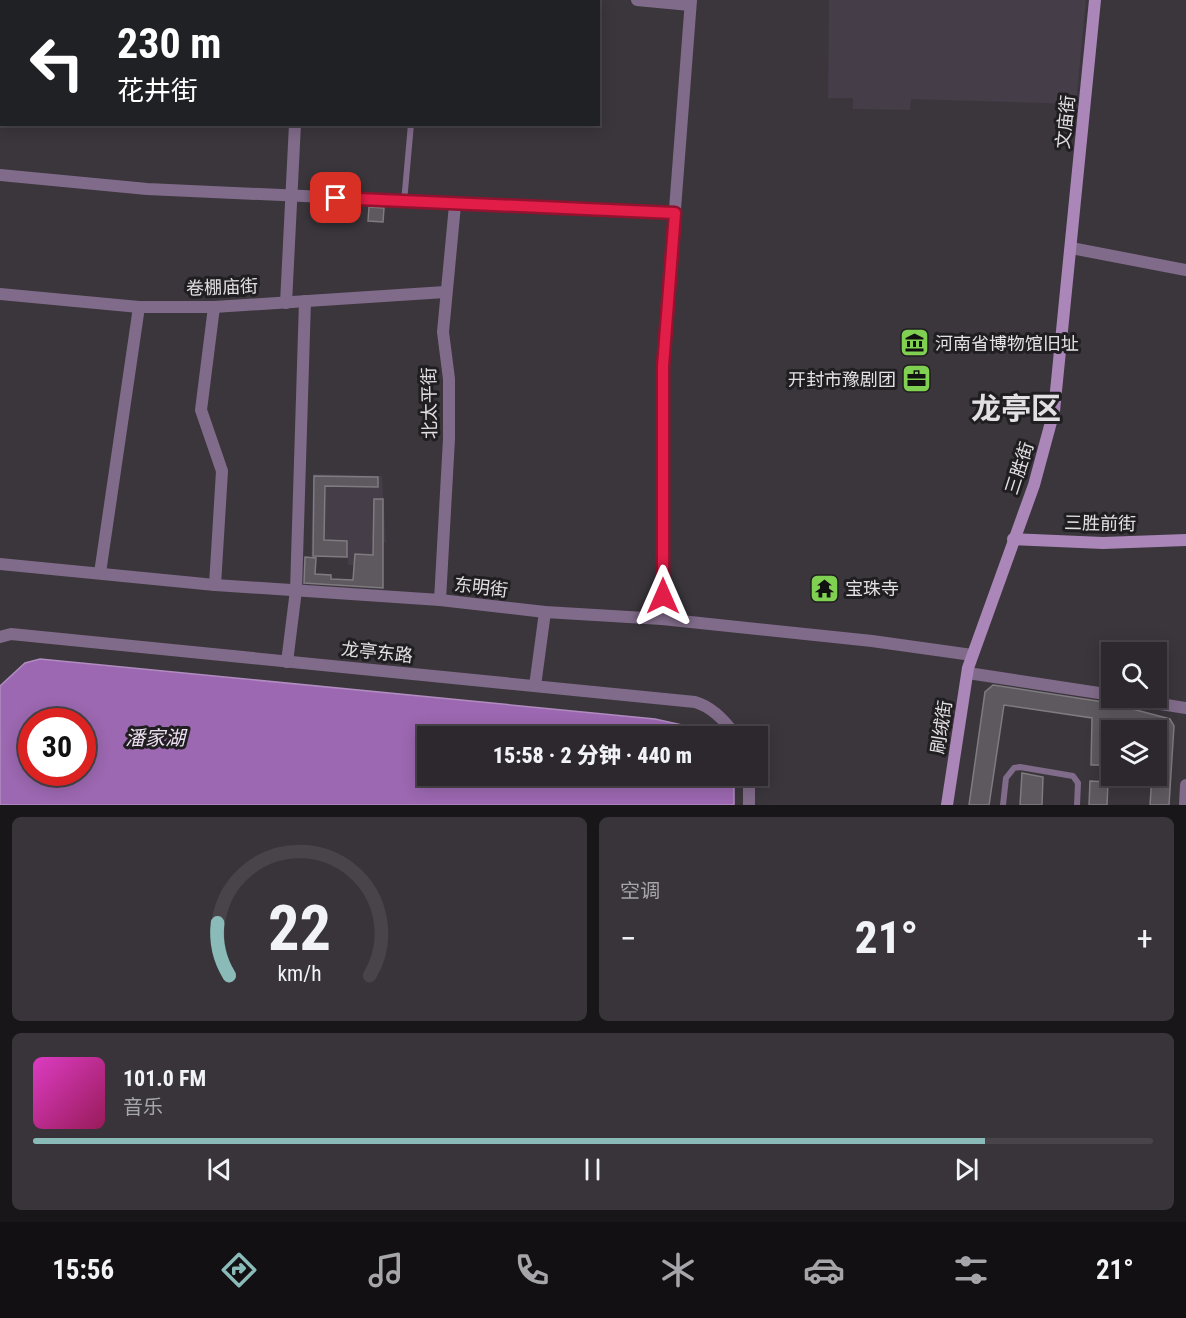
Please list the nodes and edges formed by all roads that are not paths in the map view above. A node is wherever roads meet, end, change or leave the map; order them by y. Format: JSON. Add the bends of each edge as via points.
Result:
{"nodes":[{"id":1,"x":636,"y":0,"type":"edge"},
{"id":2,"x":1095,"y":0,"type":"edge"},
{"id":3,"x":691,"y":3,"type":"edge"},
{"id":4,"x":295,"y":126,"type":"edge"},
{"id":5,"x":411,"y":126,"type":"edge"},
{"id":6,"x":0,"y":175,"type":"edge"},
{"id":7,"x":290,"y":196,"type":"junction"},
{"id":8,"x":404,"y":202,"type":"junction"},
{"id":9,"x":455,"y":205,"type":"junction"},
{"id":10,"x":675,"y":213,"type":"junction"},
{"id":11,"x":1071,"y":248,"type":"junction"},
{"id":12,"x":1186,"y":270,"type":"edge"},
{"id":13,"x":445,"y":292,"type":"junction"},
{"id":14,"x":0,"y":294,"type":"edge"},
{"id":15,"x":305,"y":301,"type":"junction"},
{"id":16,"x":286,"y":303,"type":"junction"},
{"id":17,"x":139,"y":307,"type":"junction"},
{"id":18,"x":214,"y":307,"type":"junction"},
{"id":19,"x":1013,"y":539,"type":"junction"},
{"id":20,"x":1186,"y":540,"type":"edge"},
{"id":21,"x":0,"y":564,"type":"edge"},
{"id":22,"x":100,"y":573,"type":"junction"},
{"id":23,"x":215,"y":585,"type":"junction"},
{"id":24,"x":296,"y":590,"type":"junction"},
{"id":25,"x":440,"y":600,"type":"junction"},
{"id":26,"x":545,"y":612,"type":"junction"},
{"id":27,"x":662,"y":619,"type":"junction"},
{"id":28,"x":0,"y":637,"type":"edge"},
{"id":29,"x":972,"y":655,"type":"junction"},
{"id":30,"x":287,"y":662,"type":"junction"},
{"id":31,"x":968,"y":673,"type":"junction"},
{"id":32,"x":535,"y":686,"type":"junction"},
{"id":33,"x":1101,"y":693,"type":"edge"},
{"id":34,"x":1167,"y":705,"type":"edge"},
{"id":35,"x":1186,"y":708,"type":"edge"},
{"id":36,"x":729,"y":726,"type":"edge"},
{"id":37,"x":1186,"y":785,"type":"edge"},
{"id":38,"x":748,"y":786,"type":"edge"},
{"id":39,"x":748,"y":805,"type":"edge"},
{"id":40,"x":947,"y":805,"type":"edge"},
{"id":41,"x":1003,"y":805,"type":"edge"},
{"id":42,"x":1077,"y":805,"type":"edge"},
{"id":43,"x":1185,"y":805,"type":"edge"}],
"edges":[{"from":1,"to":3,"type":"street"},
{"from":2,"to":11,"type":"street","name":"文庙街"},
{"from":3,"to":10,"type":"street"},
{"from":4,"to":7,"type":"street"},
{"from":5,"to":8,"type":"lane"},
{"from":6,"to":7,"type":"street","via":[[147,189]]},
{"from":7,"to":8,"type":"street"},
{"from":7,"to":16,"type":"street"},
{"from":8,"to":9,"type":"street"},
{"from":9,"to":10,"type":"street"},
{"from":9,"to":13,"type":"street","name":"北太平街"},
{"from":10,"to":27,"type":"street","via":[[663,366]]},
{"from":11,"to":12,"type":"street"},
{"from":11,"to":19,"type":"street","name":"三胜街","via":[[1054,411],[1038,474]]},
{"from":13,"to":15,"type":"street","name":"卷棚庙街"},
{"from":13,"to":25,"type":"street","name":"北太平街","via":[[443,333],[449,379],[449,439]]},
{"from":14,"to":17,"type":"street","name":"卷棚庙街"},
{"from":15,"to":16,"type":"street","name":"卷棚庙街"},
{"from":15,"to":24,"type":"street"},
{"from":16,"to":18,"type":"street","name":"卷棚庙街"},
{"from":17,"to":18,"type":"street","name":"卷棚庙街"},
{"from":17,"to":22,"type":"street"},
{"from":18,"to":23,"type":"street","via":[[201,410],[222,471]]},
{"from":19,"to":20,"type":"street","name":"三胜前街","via":[[1103,543]]},
{"from":19,"to":29,"type":"street","name":"三胜街"},
{"from":21,"to":22,"type":"street","name":"东明街"},
{"from":22,"to":23,"type":"street","name":"东明街"},
{"from":23,"to":24,"type":"street","name":"东明街"},
{"from":24,"to":25,"type":"street","name":"东明街"},
{"from":24,"to":30,"type":"street"},
{"from":25,"to":26,"type":"street","name":"东明街"},
{"from":26,"to":27,"type":"street","name":"东明街"},
{"from":26,"to":32,"type":"street"},
{"from":27,"to":29,"type":"street","name":"东明街"},
{"from":28,"to":30,"type":"street","name":"龙亭东路","via":[[11,634]]},
{"from":29,"to":31,"type":"street","name":"刷绒街"},
{"from":30,"to":32,"type":"street","name":"龙亭东路"},
{"from":31,"to":33,"type":"street"},
{"from":31,"to":40,"type":"street","name":"刷绒街"},
{"from":32,"to":36,"type":"street","name":"龙亭东路","via":[[695,702],[705,705]]},
{"from":34,"to":35,"type":"street"},
{"from":37,"to":43,"type":"street"},
{"from":38,"to":39,"type":"street"},
{"from":41,"to":42,"type":"lane","via":[[1006,778],[1020,767],[1073,776],[1078,783]]}]}
